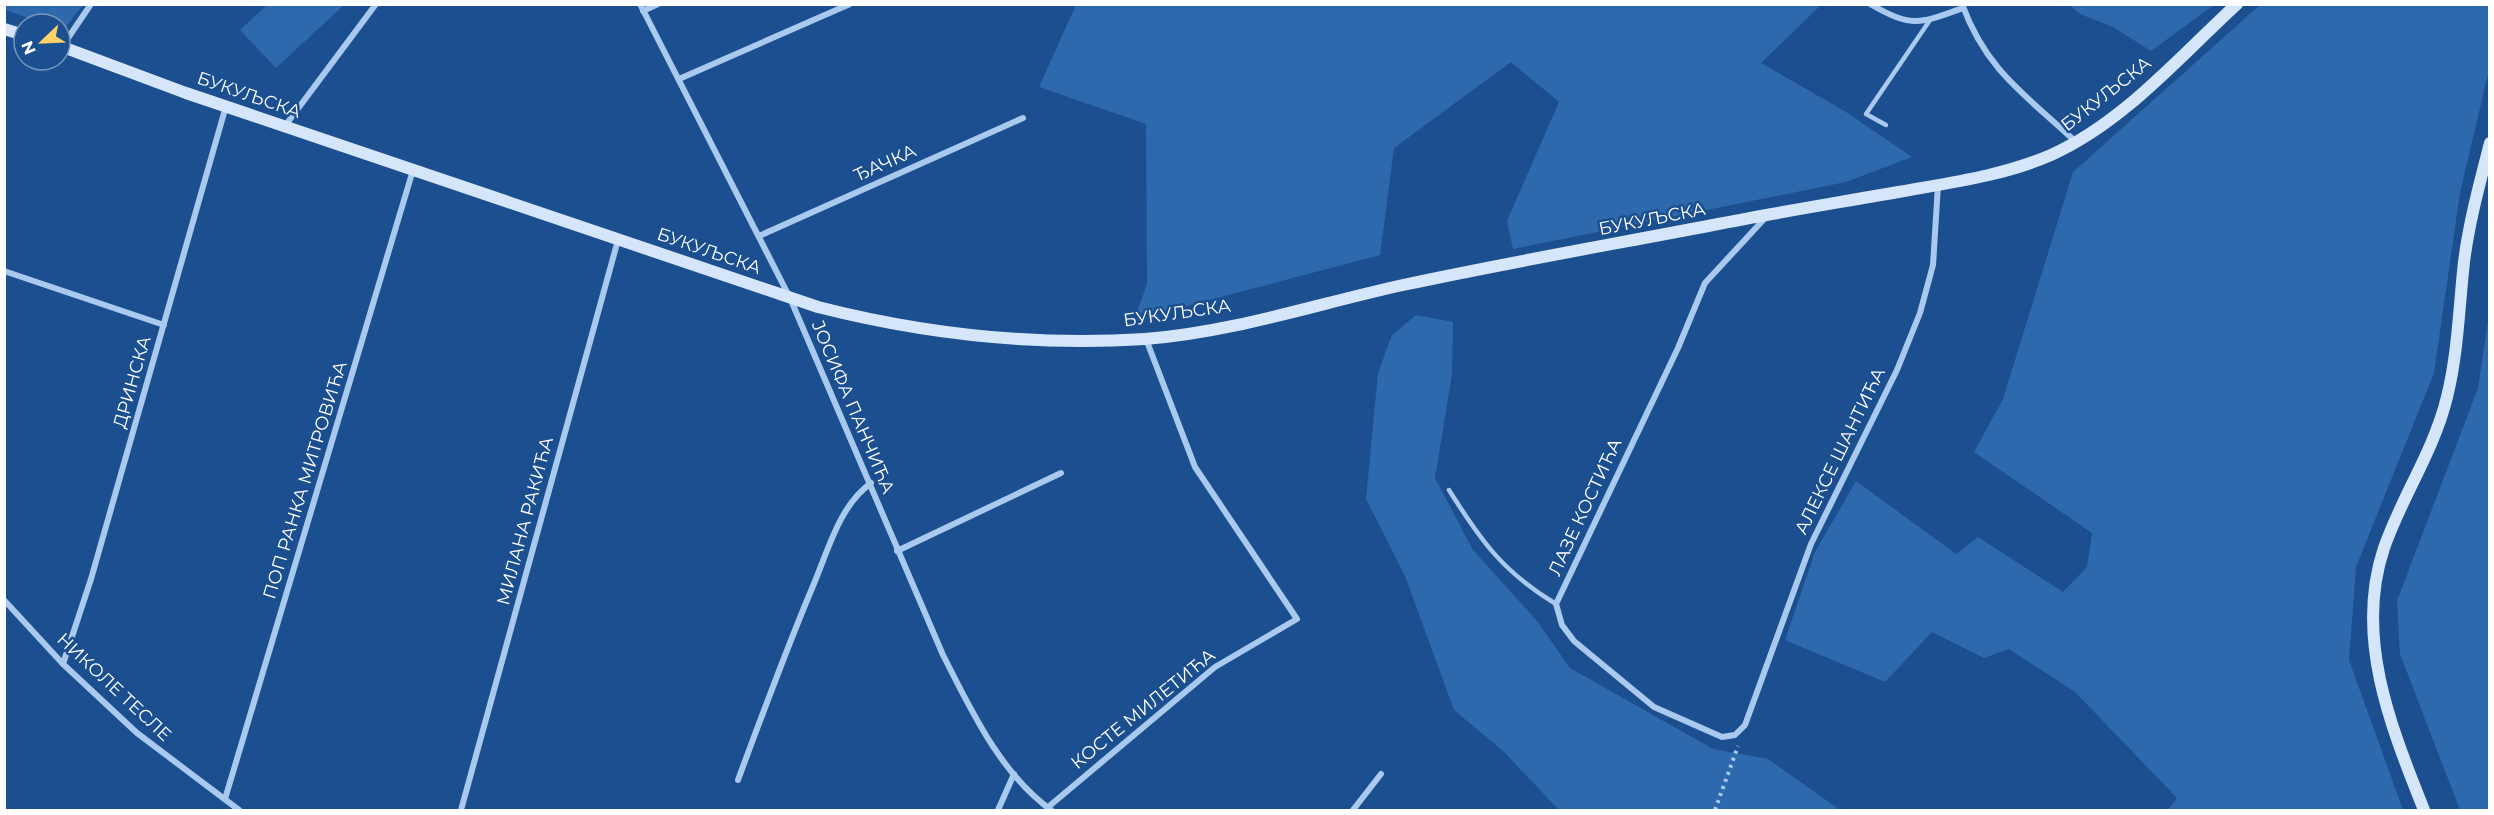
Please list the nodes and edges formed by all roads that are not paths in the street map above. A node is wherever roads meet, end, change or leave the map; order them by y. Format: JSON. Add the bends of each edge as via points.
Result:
{"nodes":[{"id":1,"x":91,"y":4,"type":"edge"},
{"id":2,"x":376,"y":4,"type":"edge"},
{"id":3,"x":658,"y":4,"type":"edge"},
{"id":4,"x":850,"y":4,"type":"edge"},
{"id":5,"x":1870,"y":4,"type":"edge"},
{"id":6,"x":2237,"y":4,"type":"edge"},
{"id":7,"x":1962,"y":6,"type":"edge"},
{"id":8,"x":642,"y":8,"type":"edge"},
{"id":9,"x":1930,"y":20,"type":"junction"},
{"id":10,"x":72,"y":31,"type":"edge"},
{"id":11,"x":72,"y":50,"type":"edge"},
{"id":12,"x":679,"y":79,"type":"junction"},
{"id":13,"x":226,"y":106,"type":"junction"},
{"id":14,"x":1023,"y":118,"type":"dead end"},
{"id":15,"x":1886,"y":125,"type":"dead end"},
{"id":16,"x":285,"y":126,"type":"junction"},
{"id":17,"x":2076,"y":142,"type":"junction"},
{"id":18,"x":2490,"y":143,"type":"edge"},
{"id":19,"x":413,"y":170,"type":"junction"},
{"id":20,"x":1938,"y":185,"type":"junction"},
{"id":21,"x":1768,"y":214,"type":"junction"},
{"id":22,"x":759,"y":236,"type":"junction"},
{"id":23,"x":618,"y":240,"type":"junction"},
{"id":24,"x":4,"y":272,"type":"edge"},
{"id":25,"x":790,"y":298,"type":"junction"},
{"id":26,"x":164,"y":325,"type":"junction"},
{"id":27,"x":1146,"y":339,"type":"junction"},
{"id":28,"x":1061,"y":473,"type":"dead end"},
{"id":29,"x":871,"y":483,"type":"junction"},
{"id":30,"x":1449,"y":490,"type":"dead end"},
{"id":31,"x":897,"y":551,"type":"junction"},
{"id":32,"x":4,"y":600,"type":"edge"},
{"id":33,"x":1556,"y":604,"type":"junction"},
{"id":34,"x":63,"y":664,"type":"junction"},
{"id":35,"x":1745,"y":725,"type":"joint"},
{"id":36,"x":1014,"y":774,"type":"junction"},
{"id":37,"x":1381,"y":774,"type":"dead end"},
{"id":38,"x":738,"y":780,"type":"dead end"},
{"id":39,"x":225,"y":799,"type":"junction"},
{"id":40,"x":1049,"y":809,"type":"edge"},
{"id":41,"x":239,"y":810,"type":"edge"},
{"id":42,"x":461,"y":810,"type":"edge"},
{"id":43,"x":998,"y":810,"type":"edge"},
{"id":44,"x":1353,"y":810,"type":"edge"},
{"id":45,"x":2424,"y":810,"type":"edge"}],
"edges":[{"from":1,"to":10,"type":"street"},
{"from":2,"to":16,"type":"street"},
{"from":3,"to":8,"type":"street"},
{"from":4,"to":12,"type":"street"},
{"from":5,"to":9,"type":"street","via":[[1911,23]]},
{"from":6,"to":17,"type":"main road","name":"БУКУЉСКА","via":[[2131,101]]},
{"from":7,"to":9,"type":"street"},
{"from":7,"to":17,"type":"street","via":[[1997,70]]},
{"from":8,"to":12,"type":"street","name":"ЈОСИФА ПАНЧИЋА"},
{"from":9,"to":15,"type":"lane","via":[[1866,114]]},
{"from":11,"to":13,"type":"main road","name":"БУКУЉСКА"},
{"from":12,"to":22,"type":"street","name":"ЈОСИФА ПАНЧИЋА"},
{"from":13,"to":16,"type":"main road","name":"БУКУЉСКА"},
{"from":13,"to":26,"type":"street","name":"ДРИНСКА"},
{"from":14,"to":22,"type":"street","name":"ЂАЧКА"},
{"from":16,"to":19,"type":"main road","name":"БУКУЉСКА"},
{"from":17,"to":20,"type":"main road","name":"БУКУЉСКА","via":[[2030,163]]},
{"from":18,"to":45,"type":"main road","via":[[2466,249],[2444,409],[2385,547],[2375,588],[2373,627],[2379,682]]},
{"from":19,"to":23,"type":"main road","name":"БУКУЉСКА"},
{"from":19,"to":39,"type":"street","name":"ПОП РАНКА МИТРОВИЋА"},
{"from":20,"to":21,"type":"main road","name":"БУКУЉСКА"},
{"from":20,"to":35,"type":"street","name":"АЛЕКСЕ ШАНТИЋА","via":[[1933,265],[1920,313],[1897,370],[1811,544]]},
{"from":21,"to":27,"type":"main road","name":"БУКУЉСКА","via":[[1405,285],[1198,332]]},
{"from":21,"to":33,"type":"street","name":"ЛАЗЕ КОСТИЋА","via":[[1705,283]]},
{"from":22,"to":25,"type":"street","name":"ЈОСИФА ПАНЧИЋА"},
{"from":23,"to":25,"type":"main road","name":"БУКУЉСКА"},
{"from":23,"to":42,"type":"street","name":"МИЛАНА РАКИЋА"},
{"from":24,"to":26,"type":"street"},
{"from":25,"to":27,"type":"main road","name":"БУКУЉСКА","via":[[861,318],[952,333],[1048,339]]},
{"from":25,"to":29,"type":"street","name":"ЈОСИФА ПАНЧИЋА"},
{"from":26,"to":34,"type":"street","name":"ДРИНСКА"},
{"from":27,"to":40,"type":"street","name":"КОСТЕ МИЛЕТИЋА","via":[[1195,468],[1297,619],[1215,667]]},
{"from":28,"to":31,"type":"street"},
{"from":29,"to":31,"type":"street","name":"ЈОСИФА ПАНЧИЋА"},
{"from":29,"to":38,"type":"street","via":[[859,492],[839,524]]},
{"from":30,"to":33,"type":"lane","via":[[1481,542],[1522,583]]},
{"from":31,"to":36,"type":"street","name":"ЈОСИФА ПАНЧИЋА","via":[[970,708]]},
{"from":32,"to":34,"type":"street","name":"НИКОЛЕ ТЕСЛЕ"},
{"from":33,"to":35,"type":"street","name":"ЛАЗЕ КОСТИЋА","via":[[1562,625],[1574,641],[1654,707],[1722,738],[1735,735]]},
{"from":34,"to":39,"type":"street","name":"НИКОЛЕ ТЕСЛЕ","via":[[137,733]]},
{"from":36,"to":40,"type":"street","name":"ЈОСИФА ПАНЧИЋА"},
{"from":36,"to":43,"type":"street"},
{"from":37,"to":44,"type":"street"},
{"from":39,"to":41,"type":"street","name":"НИКОЛЕ ТЕСЛЕ"}]}
